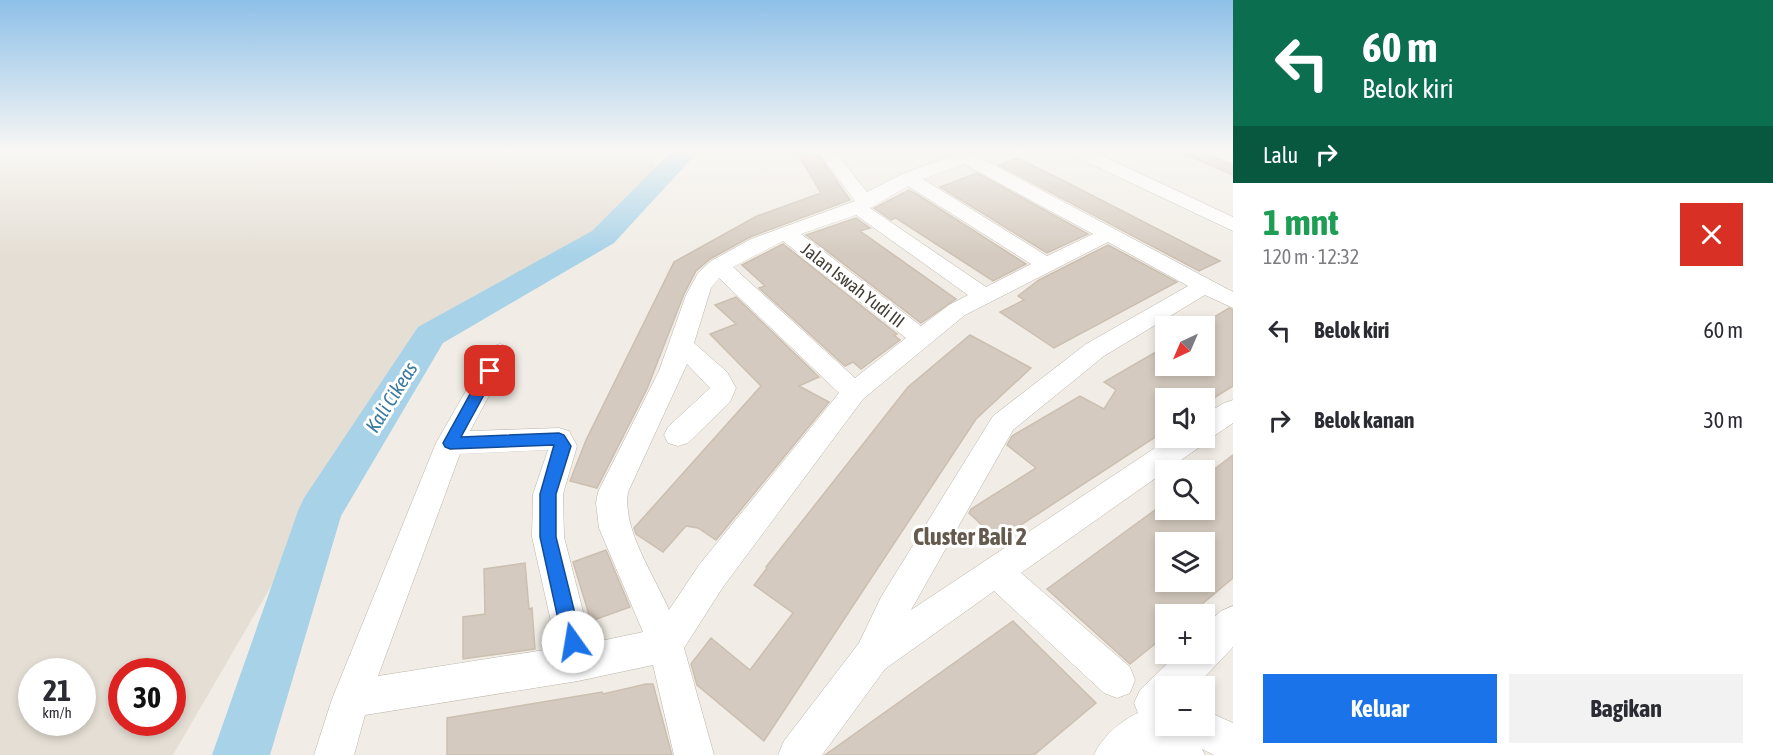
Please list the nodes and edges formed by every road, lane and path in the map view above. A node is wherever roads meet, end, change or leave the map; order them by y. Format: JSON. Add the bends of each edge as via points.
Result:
{"nodes":[{"id":1,"x":848,"y":185,"type":"edge"},
{"id":2,"x":898,"y":185,"type":"edge"},
{"id":3,"x":920,"y":185,"type":"edge"},
{"id":4,"x":1017,"y":185,"type":"edge"},
{"id":5,"x":1155,"y":185,"type":"edge"},
{"id":6,"x":1165,"y":185,"type":"edge"},
{"id":7,"x":861,"y":204,"type":"junction"},
{"id":8,"x":1233,"y":215,"type":"edge"},
{"id":9,"x":1233,"y":225,"type":"edge"},
{"id":10,"x":785,"y":232,"type":"junction"},
{"id":11,"x":1108,"y":234,"type":"junction"},
{"id":12,"x":1047,"y":265,"type":"junction"},
{"id":13,"x":719,"y":267,"type":"junction"},
{"id":14,"x":1204,"y":286,"type":"junction"},
{"id":15,"x":984,"y":296,"type":"junction"},
{"id":16,"x":1233,"y":302,"type":"edge"},
{"id":17,"x":921,"y":338,"type":"junction"},
{"id":18,"x":682,"y":346,"type":"junction"},
{"id":19,"x":500,"y":352,"type":"dead end"},
{"id":20,"x":854,"y":392,"type":"junction"},
{"id":21,"x":1233,"y":410,"type":"edge"},
{"id":22,"x":1215,"y":422,"type":"edge"},
{"id":23,"x":678,"y":435,"type":"dead end"},
{"id":24,"x":450,"y":443,"type":"junction"},
{"id":25,"x":1176,"y":448,"type":"edge"},
{"id":26,"x":995,"y":571,"type":"junction"},
{"id":27,"x":1233,"y":623,"type":"edge"},
{"id":28,"x":1215,"y":641,"type":"edge"},
{"id":29,"x":666,"y":645,"type":"junction"},
{"id":30,"x":872,"y":656,"type":"junction"},
{"id":31,"x":578,"y":663,"type":"junction"},
{"id":32,"x":1192,"y":664,"type":"edge"},
{"id":33,"x":1180,"y":676,"type":"edge"},
{"id":34,"x":1117,"y":680,"type":"dead end"},
{"id":35,"x":351,"y":699,"type":"junction"},
{"id":36,"x":1215,"y":735,"type":"edge"},
{"id":37,"x":1233,"y":744,"type":"edge"},
{"id":38,"x":334,"y":755,"type":"edge"},
{"id":39,"x":694,"y":755,"type":"edge"},
{"id":40,"x":798,"y":755,"type":"edge"},
{"id":41,"x":1114,"y":755,"type":"edge"},
{"id":42,"x":1185,"y":755,"type":"edge"}],
"edges":[{"from":1,"to":7,"type":"street"},
{"from":2,"to":7,"type":"street"},
{"from":3,"to":12,"type":"street"},
{"from":4,"to":11,"type":"street"},
{"from":5,"to":9,"type":"street"},
{"from":6,"to":8,"type":"street"},
{"from":7,"to":10,"type":"street"},
{"from":7,"to":15,"type":"street"},
{"from":10,"to":13,"type":"street"},
{"from":10,"to":17,"type":"street","name":"Jalan Iswah Yudi III"},
{"from":11,"to":12,"type":"street"},
{"from":11,"to":14,"type":"street"},
{"from":12,"to":15,"type":"street"},
{"from":13,"to":18,"type":"street","via":[[703,281]]},
{"from":13,"to":20,"type":"street"},
{"from":14,"to":16,"type":"street"},
{"from":14,"to":30,"type":"street","via":[[1095,350],[1003,423],[893,608]]},
{"from":15,"to":17,"type":"street","via":[[957,310]]},
{"from":17,"to":20,"type":"street"},
{"from":18,"to":23,"type":"street","via":[[718,378],[723,388],[721,395]]},
{"from":18,"to":29,"type":"street","via":[[610,503],[614,528]]},
{"from":19,"to":24,"type":"street"},
{"from":20,"to":29,"type":"street","via":[[711,576]]},
{"from":21,"to":22,"type":"street"},
{"from":24,"to":31,"type":"street","via":[[559,439],[563,446],[548,494],[548,537]]},
{"from":24,"to":35,"type":"street"},
{"from":25,"to":26,"type":"street"},
{"from":26,"to":30,"type":"street"},
{"from":26,"to":34,"type":"street"},
{"from":27,"to":28,"type":"street"},
{"from":29,"to":31,"type":"street"},
{"from":29,"to":39,"type":"street"},
{"from":30,"to":40,"type":"street"},
{"from":31,"to":35,"type":"street"},
{"from":32,"to":33,"type":"street"},
{"from":35,"to":38,"type":"street"},
{"from":36,"to":37,"type":"street"},
{"from":41,"to":42,"type":"street","via":[[1143,730]]}]}
